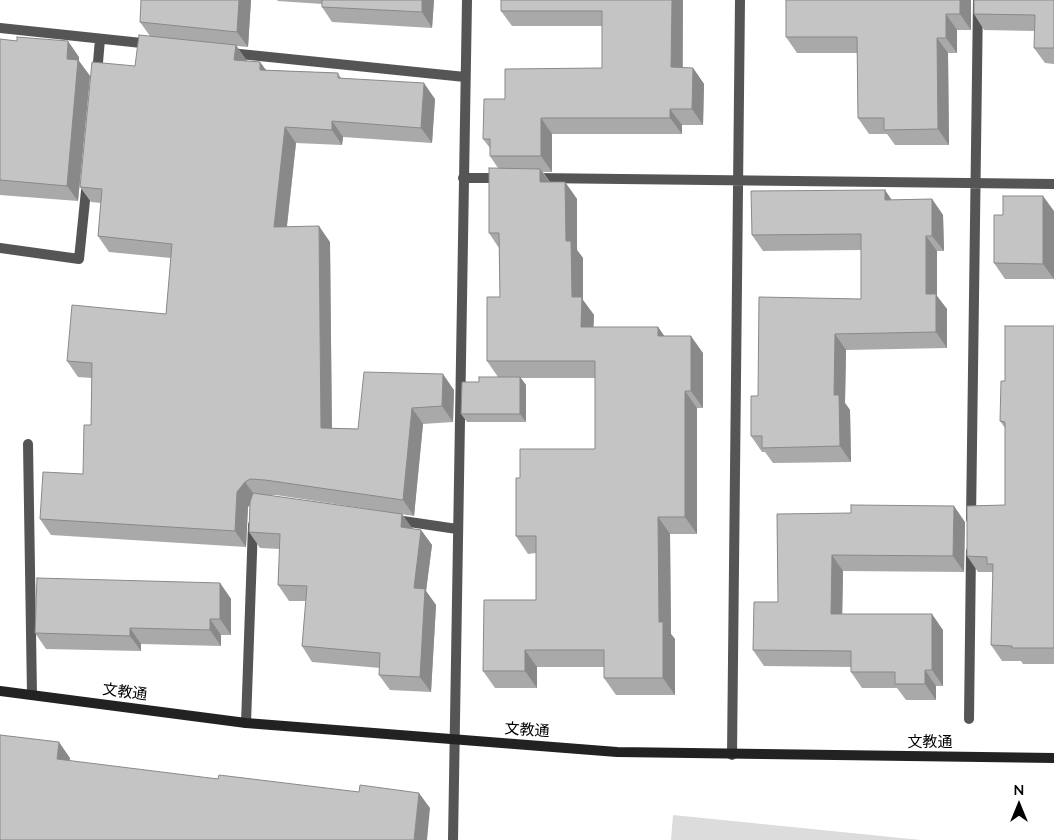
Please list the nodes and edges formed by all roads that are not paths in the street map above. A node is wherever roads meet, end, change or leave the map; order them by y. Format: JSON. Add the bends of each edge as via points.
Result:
{"nodes":[{"id":1,"x":466,"y":0,"type":"edge"},
{"id":2,"x":740,"y":0,"type":"edge"},
{"id":3,"x":978,"y":0,"type":"edge"},
{"id":4,"x":0,"y":28,"type":"edge"},
{"id":5,"x":100,"y":39,"type":"junction"},
{"id":6,"x":159,"y":45,"type":"edge"},
{"id":7,"x":218,"y":52,"type":"edge"},
{"id":8,"x":465,"y":78,"type":"junction"},
{"id":9,"x":96,"y":87,"type":"edge"},
{"id":10,"x":88,"y":173,"type":"edge"},
{"id":11,"x":464,"y":178,"type":"junction"},
{"id":12,"x":738,"y":180,"type":"junction"},
{"id":13,"x":976,"y":183,"type":"junction"},
{"id":14,"x":1054,"y":184,"type":"edge"},
{"id":15,"x":0,"y":248,"type":"edge"},
{"id":16,"x":28,"y":444,"type":"dead end"},
{"id":17,"x":254,"y":517,"type":"edge"},
{"id":18,"x":390,"y":519,"type":"edge"},
{"id":19,"x":457,"y":529,"type":"junction"},
{"id":20,"x":0,"y":691,"type":"edge"},
{"id":21,"x":32,"y":695,"type":"junction"},
{"id":22,"x":969,"y":719,"type":"dead end"},
{"id":23,"x":246,"y":724,"type":"junction"},
{"id":24,"x":453,"y":740,"type":"junction"},
{"id":25,"x":732,"y":755,"type":"junction"},
{"id":26,"x":1054,"y":758,"type":"edge"},
{"id":27,"x":452,"y":840,"type":"edge"}],
"edges":[{"from":1,"to":8,"type":"street"},
{"from":2,"to":12,"type":"street"},
{"from":3,"to":13,"type":"street"},
{"from":4,"to":5,"type":"street"},
{"from":5,"to":6,"type":"street"},
{"from":5,"to":9,"type":"street"},
{"from":7,"to":8,"type":"street"},
{"from":8,"to":11,"type":"street"},
{"from":10,"to":15,"type":"street","via":[[80,259]]},
{"from":11,"to":12,"type":"street"},
{"from":11,"to":19,"type":"street"},
{"from":12,"to":13,"type":"street"},
{"from":12,"to":25,"type":"street"},
{"from":13,"to":14,"type":"street"},
{"from":13,"to":22,"type":"street"},
{"from":16,"to":21,"type":"street"},
{"from":17,"to":23,"type":"street"},
{"from":18,"to":19,"type":"street"},
{"from":19,"to":24,"type":"street"},
{"from":20,"to":21,"type":"street","name":"文教通"},
{"from":21,"to":23,"type":"street","name":"文教通"},
{"from":23,"to":24,"type":"street","name":"文教通"},
{"from":24,"to":25,"type":"street","name":"文教通","via":[[617,752]]},
{"from":24,"to":27,"type":"street"},
{"from":25,"to":26,"type":"street","name":"文教通"}]}
